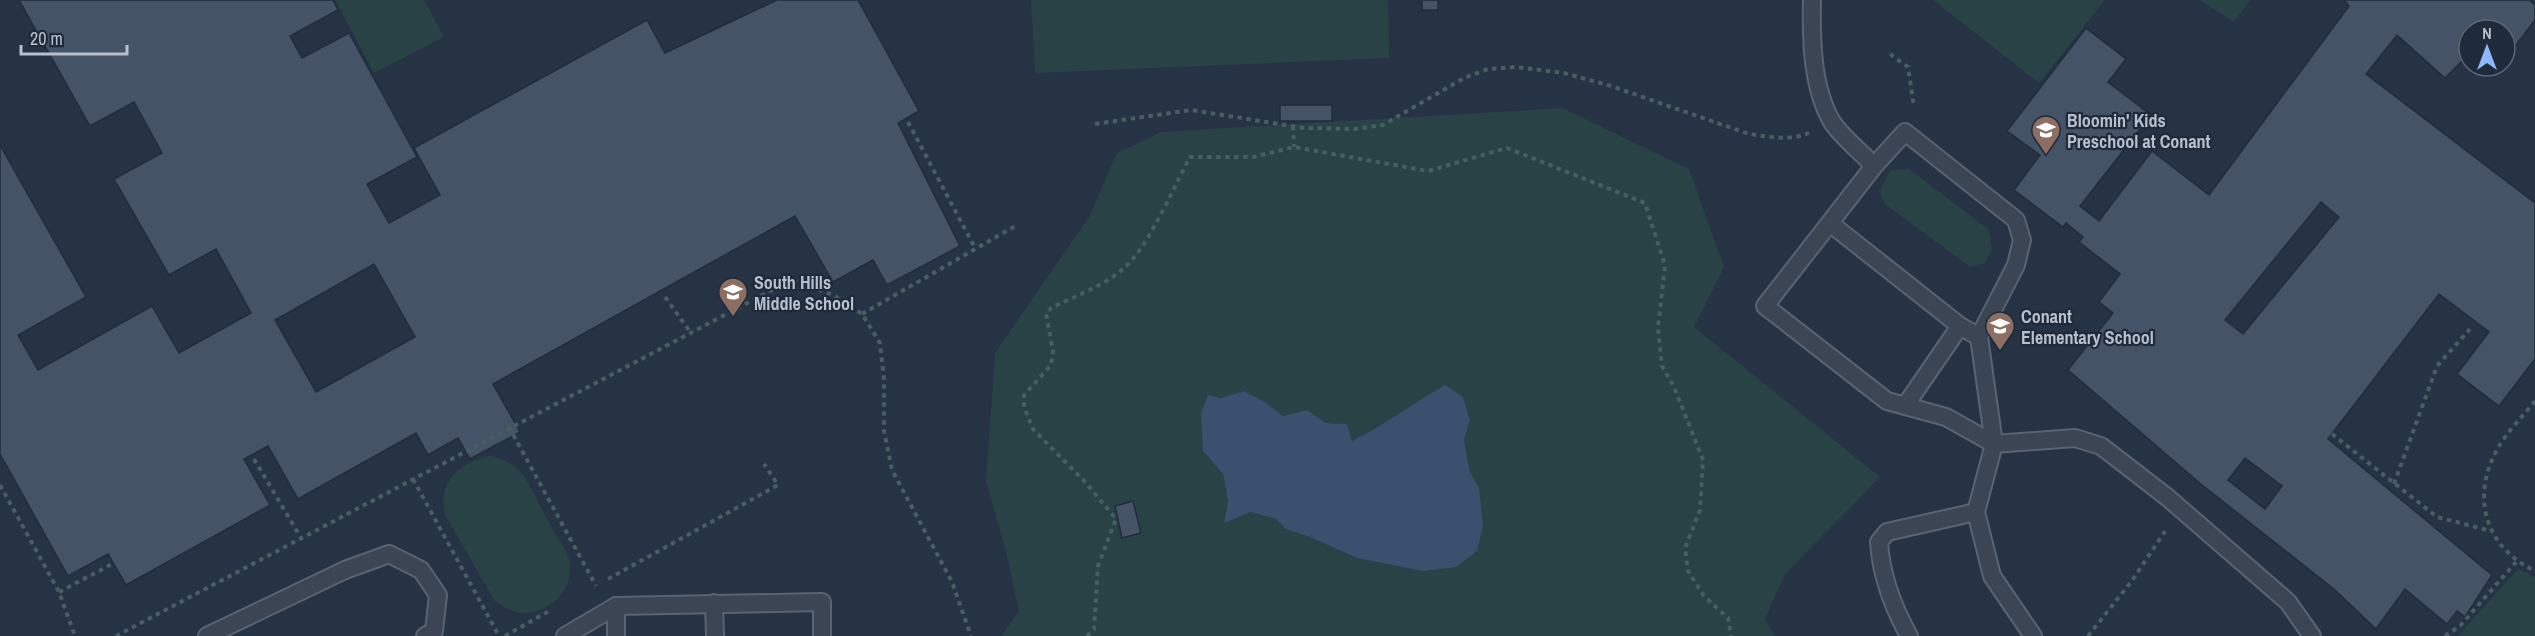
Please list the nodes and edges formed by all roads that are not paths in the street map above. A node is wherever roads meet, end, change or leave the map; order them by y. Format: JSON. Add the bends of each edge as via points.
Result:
{"nodes":[{"id":1,"x":1812,"y":0,"type":"edge"},
{"id":2,"x":1874,"y":166,"type":"junction"},
{"id":3,"x":1831,"y":224,"type":"junction"},
{"id":4,"x":1960,"y":326,"type":"junction"},
{"id":5,"x":1978,"y":337,"type":"junction"},
{"id":6,"x":1905,"y":405,"type":"junction"},
{"id":7,"x":1994,"y":444,"type":"junction"},
{"id":8,"x":1976,"y":512,"type":"junction"},
{"id":9,"x":714,"y":603,"type":"junction"},
{"id":10,"x":616,"y":606,"type":"junction"},
{"id":11,"x":207,"y":636,"type":"edge"},
{"id":12,"x":425,"y":636,"type":"edge"},
{"id":13,"x":565,"y":636,"type":"edge"},
{"id":14,"x":616,"y":636,"type":"edge"},
{"id":15,"x":715,"y":636,"type":"edge"},
{"id":16,"x":822,"y":636,"type":"edge"},
{"id":17,"x":1909,"y":636,"type":"edge"},
{"id":18,"x":2033,"y":636,"type":"edge"},
{"id":19,"x":2312,"y":636,"type":"edge"}],
"edges":[{"from":1,"to":2,"type":"lane","via":[[1811,39],[1819,86],[1833,123]]},
{"from":2,"to":3,"type":"lane"},
{"from":2,"to":5,"type":"lane","via":[[1905,132],[2016,220],[2022,240],[2016,265]]},
{"from":3,"to":4,"type":"lane"},
{"from":3,"to":6,"type":"lane","via":[[1765,306],[1887,401]]},
{"from":4,"to":5,"type":"lane"},
{"from":4,"to":6,"type":"lane"},
{"from":5,"to":7,"type":"lane"},
{"from":6,"to":7,"type":"lane","via":[[1946,417]]},
{"from":7,"to":8,"type":"lane"},
{"from":7,"to":19,"type":"lane","via":[[2075,438],[2101,446],[2167,497],[2288,602]]},
{"from":8,"to":17,"type":"lane","via":[[1887,532],[1879,542],[1880,561],[1895,610]]},
{"from":8,"to":18,"type":"lane","via":[[1992,576]]},
{"from":9,"to":10,"type":"lane"},
{"from":9,"to":15,"type":"lane"},
{"from":9,"to":16,"type":"lane","via":[[822,602]]},
{"from":10,"to":13,"type":"lane"},
{"from":10,"to":14,"type":"lane"},
{"from":11,"to":12,"type":"lane","via":[[345,570],[388,554],[420,570],[438,594],[434,631]]}]}
